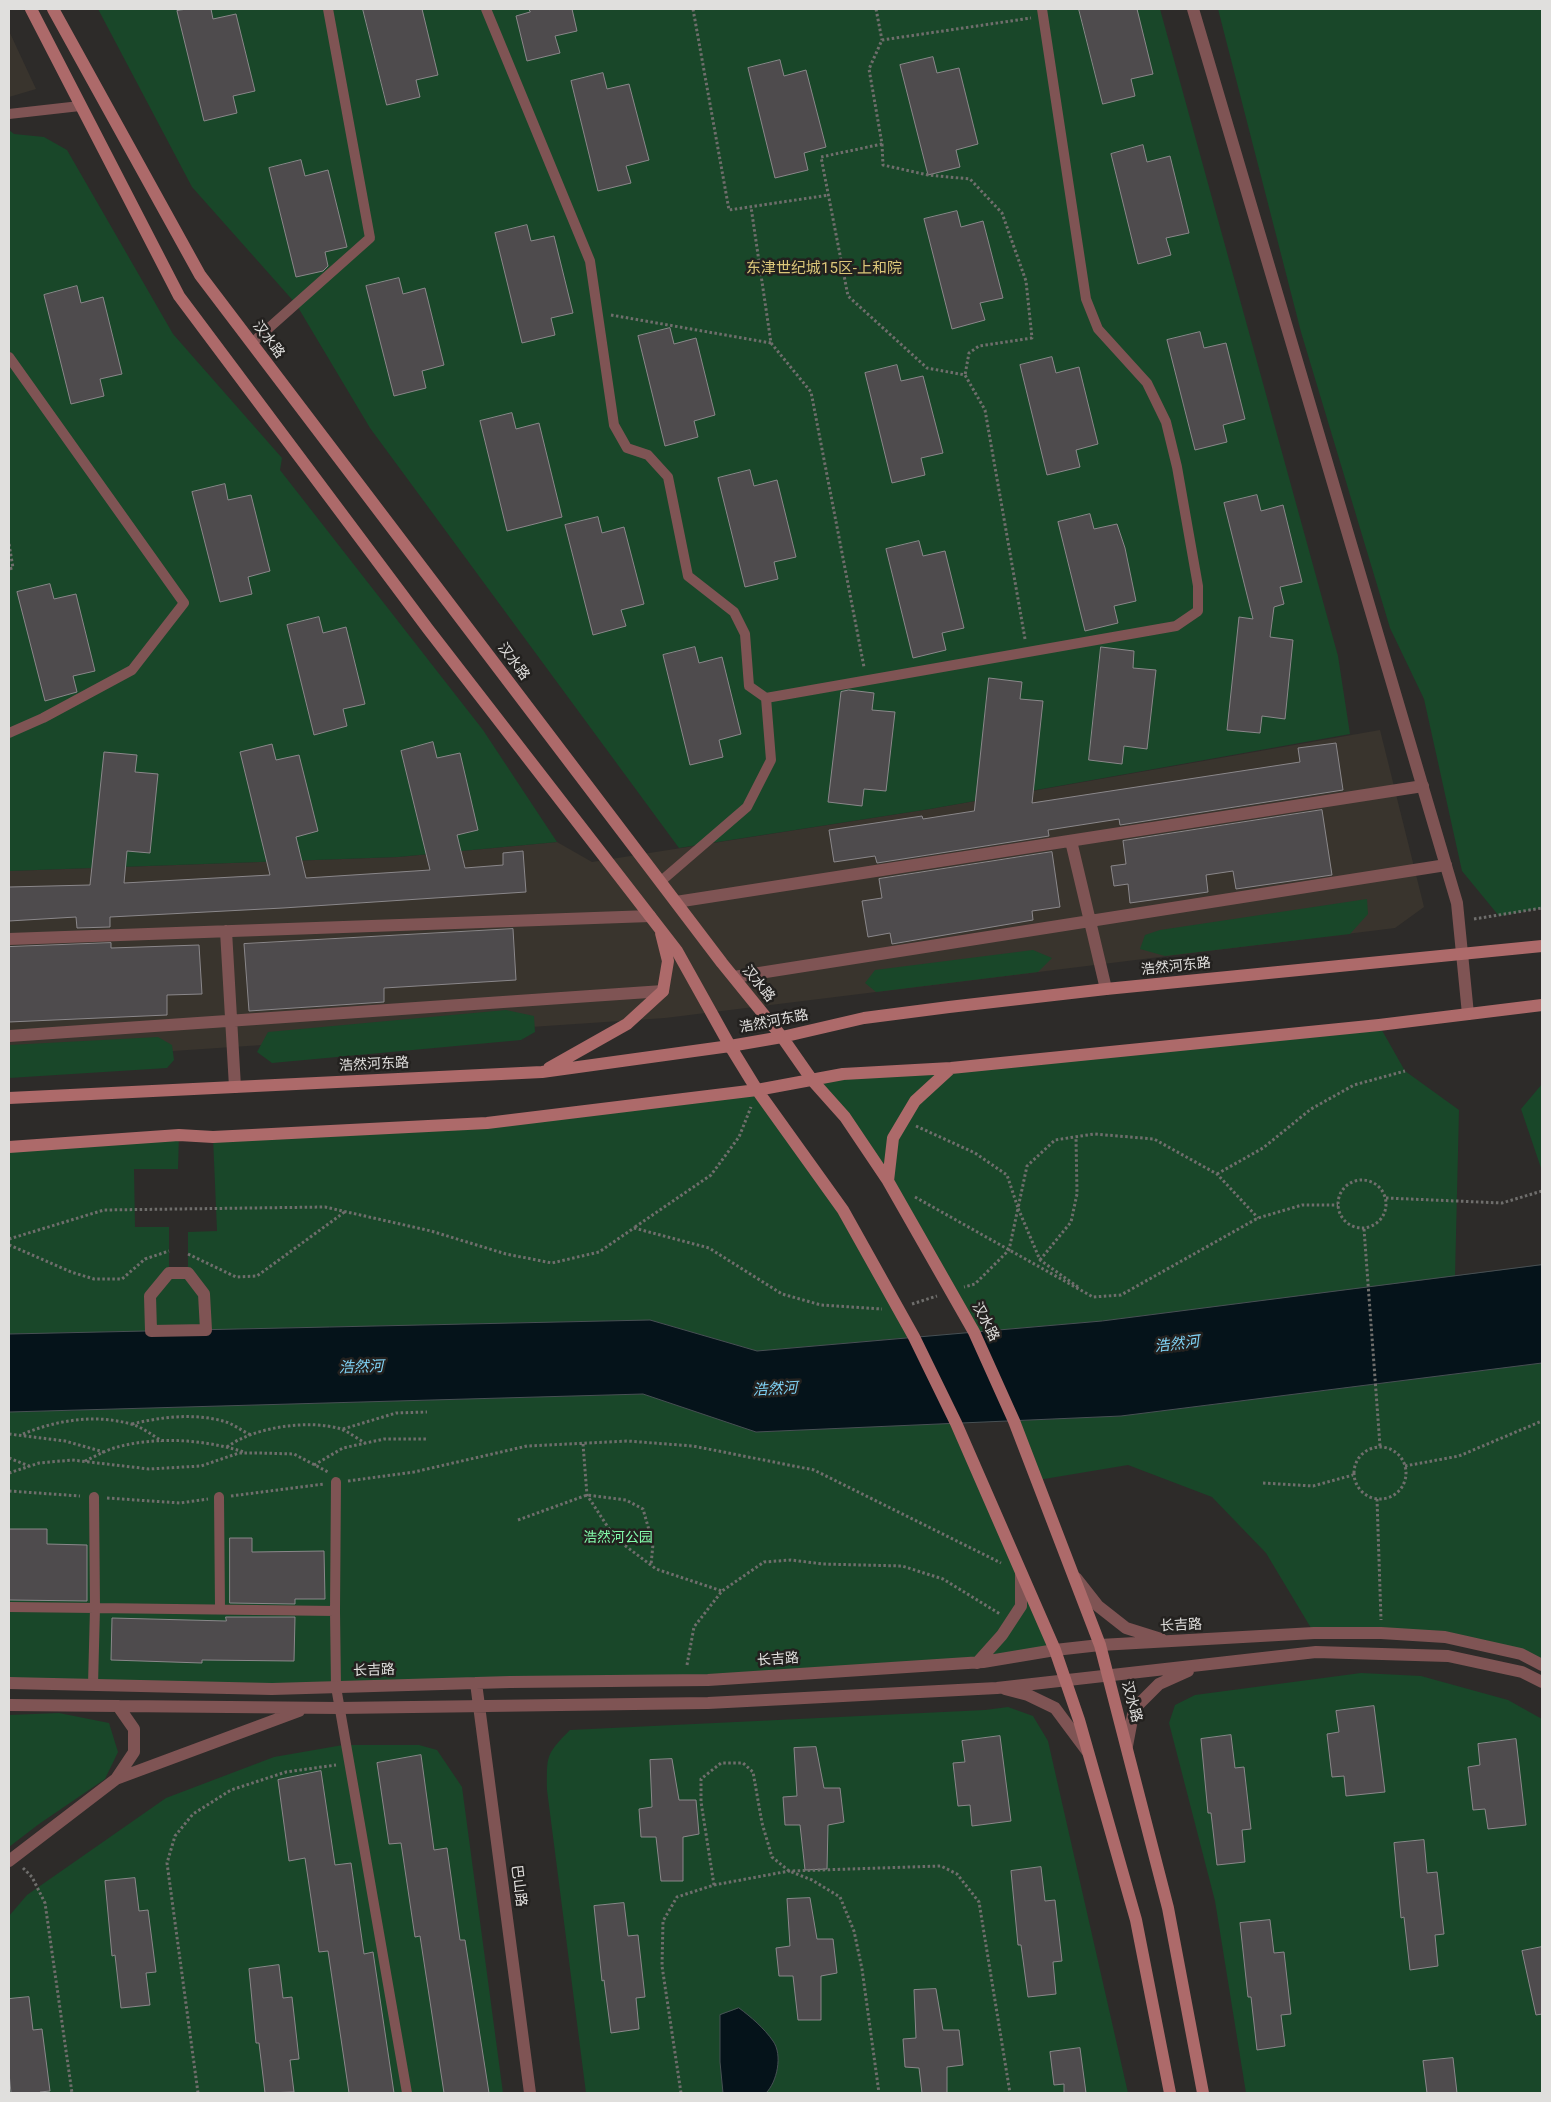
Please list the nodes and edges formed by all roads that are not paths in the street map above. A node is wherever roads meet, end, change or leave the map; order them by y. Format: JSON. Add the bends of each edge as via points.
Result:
{"nodes":[{"id":1,"x":31,"y":9,"type":"edge"},
{"id":2,"x":53,"y":9,"type":"edge"},
{"id":3,"x":328,"y":9,"type":"edge"},
{"id":4,"x":486,"y":9,"type":"edge"},
{"id":5,"x":1193,"y":9,"type":"edge"},
{"id":6,"x":1042,"y":12,"type":"edge"},
{"id":7,"x":80,"y":106,"type":"junction"},
{"id":8,"x":9,"y":114,"type":"edge"},
{"id":9,"x":252,"y":343,"type":"junction"},
{"id":10,"x":9,"y":357,"type":"edge"},
{"id":11,"x":766,"y":698,"type":"junction"},
{"id":12,"x":9,"y":734,"type":"edge"},
{"id":13,"x":1423,"y":786,"type":"junction"},
{"id":14,"x":1071,"y":841,"type":"junction"},
{"id":15,"x":1446,"y":865,"type":"junction"},
{"id":16,"x":660,"y":882,"type":"junction"},
{"id":17,"x":676,"y":902,"type":"junction"},
{"id":18,"x":650,"y":916,"type":"junction"},
{"id":19,"x":1090,"y":921,"type":"junction"},
{"id":20,"x":660,"y":928,"type":"junction"},
{"id":21,"x":226,"y":931,"type":"junction"},
{"id":22,"x":9,"y":939,"type":"edge"},
{"id":23,"x":1542,"y":946,"type":"edge"},
{"id":24,"x":1462,"y":952,"type":"junction"},
{"id":25,"x":734,"y":977,"type":"junction"},
{"id":26,"x":1106,"y":989,"type":"junction"},
{"id":27,"x":663,"y":991,"type":"junction"},
{"id":28,"x":1542,"y":1005,"type":"edge"},
{"id":29,"x":1468,"y":1014,"type":"junction"},
{"id":30,"x":231,"y":1020,"type":"junction"},
{"id":31,"x":9,"y":1036,"type":"edge"},
{"id":32,"x":782,"y":1037,"type":"junction"},
{"id":33,"x":730,"y":1046,"type":"junction"},
{"id":34,"x":951,"y":1068,"type":"junction"},
{"id":35,"x":542,"y":1072,"type":"junction"},
{"id":36,"x":812,"y":1080,"type":"junction"},
{"id":37,"x":235,"y":1087,"type":"junction"},
{"id":38,"x":757,"y":1090,"type":"junction"},
{"id":39,"x":9,"y":1098,"type":"edge"},
{"id":40,"x":9,"y":1147,"type":"edge"},
{"id":41,"x":888,"y":1182,"type":"junction"},
{"id":42,"x":206,"y":1330,"type":"joint"},
{"id":43,"x":336,"y":1482,"type":"road end"},
{"id":44,"x":94,"y":1497,"type":"road end"},
{"id":45,"x":218,"y":1497,"type":"road end"},
{"id":46,"x":1021,"y":1573,"type":"junction"},
{"id":47,"x":1074,"y":1576,"type":"junction"},
{"id":48,"x":9,"y":1607,"type":"edge"},
{"id":49,"x":95,"y":1608,"type":"junction"},
{"id":50,"x":220,"y":1609,"type":"junction"},
{"id":51,"x":335,"y":1611,"type":"junction"},
{"id":52,"x":1168,"y":1642,"type":"junction"},
{"id":53,"x":1100,"y":1645,"type":"junction"},
{"id":54,"x":1055,"y":1650,"type":"junction"},
{"id":55,"x":977,"y":1663,"type":"junction"},
{"id":56,"x":1542,"y":1665,"type":"edge"},
{"id":57,"x":1197,"y":1666,"type":"junction"},
{"id":58,"x":1108,"y":1675,"type":"junction"},
{"id":59,"x":1065,"y":1679,"type":"junction"},
{"id":60,"x":1542,"y":1682,"type":"edge"},
{"id":61,"x":9,"y":1683,"type":"edge"},
{"id":62,"x":476,"y":1683,"type":"junction"},
{"id":63,"x":93,"y":1685,"type":"junction"},
{"id":64,"x":336,"y":1687,"type":"junction"},
{"id":65,"x":998,"y":1688,"type":"junction"},
{"id":66,"x":9,"y":1706,"type":"edge"},
{"id":67,"x":118,"y":1706,"type":"junction"},
{"id":68,"x":479,"y":1707,"type":"junction"},
{"id":69,"x":308,"y":1708,"type":"junction"},
{"id":70,"x":339,"y":1708,"type":"junction"},
{"id":71,"x":1127,"y":1746,"type":"junction"},
{"id":72,"x":1088,"y":1752,"type":"junction"},
{"id":73,"x":116,"y":1779,"type":"junction"},
{"id":74,"x":11,"y":1859,"type":"edge"},
{"id":75,"x":407,"y":2093,"type":"edge"},
{"id":76,"x":530,"y":2093,"type":"edge"},
{"id":77,"x":1170,"y":2093,"type":"edge"},
{"id":78,"x":1203,"y":2093,"type":"edge"}],
"edges":[{"from":1,"to":7,"type":"main road"},
{"from":2,"to":9,"type":"main road","name":"汉水路","via":[[200,275]]},
{"from":3,"to":9,"type":"lane","via":[[370,238]]},
{"from":4,"to":11,"type":"lane","via":[[590,261],[614,424],[627,448],[648,455],[668,477],[688,576],[734,612],[744,634],[749,686]]},
{"from":5,"to":13,"type":"street"},
{"from":6,"to":11,"type":"lane","via":[[1086,299],[1098,329],[1147,383],[1166,422],[1198,586],[1198,611],[1176,626]]},
{"from":7,"to":8,"type":"lane"},
{"from":7,"to":18,"type":"main road","via":[[179,296],[428,629]]},
{"from":9,"to":16,"type":"main road","name":"汉水路"},
{"from":10,"to":12,"type":"lane","via":[[184,603],[132,670]]},
{"from":11,"to":16,"type":"lane","via":[[771,760],[747,807]]},
{"from":13,"to":14,"type":"street"},
{"from":13,"to":15,"type":"street"},
{"from":14,"to":17,"type":"street"},
{"from":14,"to":19,"type":"street"},
{"from":15,"to":19,"type":"street"},
{"from":15,"to":24,"type":"street","via":[[1457,903]]},
{"from":16,"to":17,"type":"main road","name":"汉水路"},
{"from":17,"to":25,"type":"main road","name":"汉水路"},
{"from":18,"to":20,"type":"main road"},
{"from":18,"to":21,"type":"street"},
{"from":19,"to":25,"type":"street"},
{"from":19,"to":26,"type":"street"},
{"from":20,"to":27,"type":"main road","via":[[668,961]]},
{"from":20,"to":33,"type":"main road","via":[[677,951]]},
{"from":21,"to":22,"type":"street"},
{"from":21,"to":30,"type":"street"},
{"from":23,"to":24,"type":"main road","name":"浩然河东路"},
{"from":24,"to":26,"type":"main road","name":"浩然河东路"},
{"from":24,"to":29,"type":"street"},
{"from":25,"to":32,"type":"main road","name":"汉水路"},
{"from":26,"to":32,"type":"main road","name":"浩然河东路","via":[[864,1018]]},
{"from":27,"to":30,"type":"street"},
{"from":27,"to":35,"type":"main road","via":[[627,1024]]},
{"from":28,"to":29,"type":"main road"},
{"from":29,"to":34,"type":"main road","via":[[1379,1026]]},
{"from":30,"to":31,"type":"street"},
{"from":30,"to":37,"type":"street"},
{"from":32,"to":33,"type":"main road","name":"浩然河东路"},
{"from":32,"to":36,"type":"main road","name":"汉水路"},
{"from":33,"to":35,"type":"main road","name":"浩然河东路"},
{"from":33,"to":38,"type":"main road"},
{"from":34,"to":36,"type":"main road","via":[[843,1074]]},
{"from":34,"to":41,"type":"main road","via":[[915,1101],[893,1138]]},
{"from":35,"to":37,"type":"main road","name":"浩然河东路"},
{"from":36,"to":38,"type":"main road"},
{"from":36,"to":41,"type":"main road","name":"汉水路","via":[[845,1117]]},
{"from":37,"to":39,"type":"main road","name":"浩然河东路"},
{"from":38,"to":40,"type":"main road","via":[[488,1123],[223,1136],[179,1135]]},
{"from":38,"to":46,"type":"main road","via":[[843,1210],[914,1336]]},
{"from":41,"to":47,"type":"main road","name":"汉水路","via":[[974,1332],[1038,1480]]},
{"from":42,"to":42,"type":"street","via":[[204,1294],[188,1273],[169,1273],[150,1296],[151,1331]]},
{"from":43,"to":51,"type":"lane"},
{"from":44,"to":49,"type":"lane"},
{"from":45,"to":50,"type":"lane"},
{"from":46,"to":54,"type":"main road"},
{"from":46,"to":55,"type":"street","via":[[1021,1606]]},
{"from":47,"to":52,"type":"street","via":[[1098,1606],[1126,1628]]},
{"from":47,"to":53,"type":"main road","name":"汉水路"},
{"from":48,"to":49,"type":"lane"},
{"from":49,"to":50,"type":"lane"},
{"from":49,"to":63,"type":"lane"},
{"from":50,"to":51,"type":"lane"},
{"from":51,"to":64,"type":"lane"},
{"from":52,"to":53,"type":"street","name":"长吉路"},
{"from":52,"to":56,"type":"street","name":"长吉路","via":[[1314,1633],[1381,1633],[1445,1637],[1521,1654]]},
{"from":53,"to":54,"type":"street","name":"长吉路"},
{"from":53,"to":58,"type":"main road","name":"汉水路"},
{"from":54,"to":55,"type":"street","name":"长吉路"},
{"from":54,"to":59,"type":"main road"},
{"from":55,"to":62,"type":"street","name":"长吉路","via":[[684,1680]]},
{"from":57,"to":58,"type":"street"},
{"from":57,"to":60,"type":"street","via":[[1316,1652],[1389,1653],[1448,1656],[1522,1672]]},
{"from":57,"to":71,"type":"street","via":[[1159,1684],[1134,1709]]},
{"from":58,"to":59,"type":"street"},
{"from":58,"to":71,"type":"main road","name":"汉水路"},
{"from":59,"to":65,"type":"street"},
{"from":59,"to":72,"type":"main road"},
{"from":61,"to":63,"type":"street","name":"长吉路"},
{"from":62,"to":64,"type":"street","name":"长吉路"},
{"from":62,"to":68,"type":"street","name":"巴山路"},
{"from":63,"to":64,"type":"street","name":"长吉路","via":[[269,1689]]},
{"from":64,"to":70,"type":"lane"},
{"from":65,"to":68,"type":"street","via":[[708,1703]]},
{"from":65,"to":72,"type":"street","via":[[1028,1695],[1056,1708]]},
{"from":66,"to":67,"type":"street"},
{"from":67,"to":69,"type":"street"},
{"from":67,"to":73,"type":"street","via":[[134,1729],[134,1752]]},
{"from":68,"to":70,"type":"street"},
{"from":68,"to":76,"type":"street","name":"巴山路"},
{"from":69,"to":70,"type":"street"},
{"from":69,"to":73,"type":"street"},
{"from":70,"to":75,"type":"lane"},
{"from":71,"to":78,"type":"main road","name":"汉水路","via":[[1168,1908]]},
{"from":72,"to":77,"type":"main road","via":[[1136,1920]]},
{"from":73,"to":74,"type":"street"}]}
